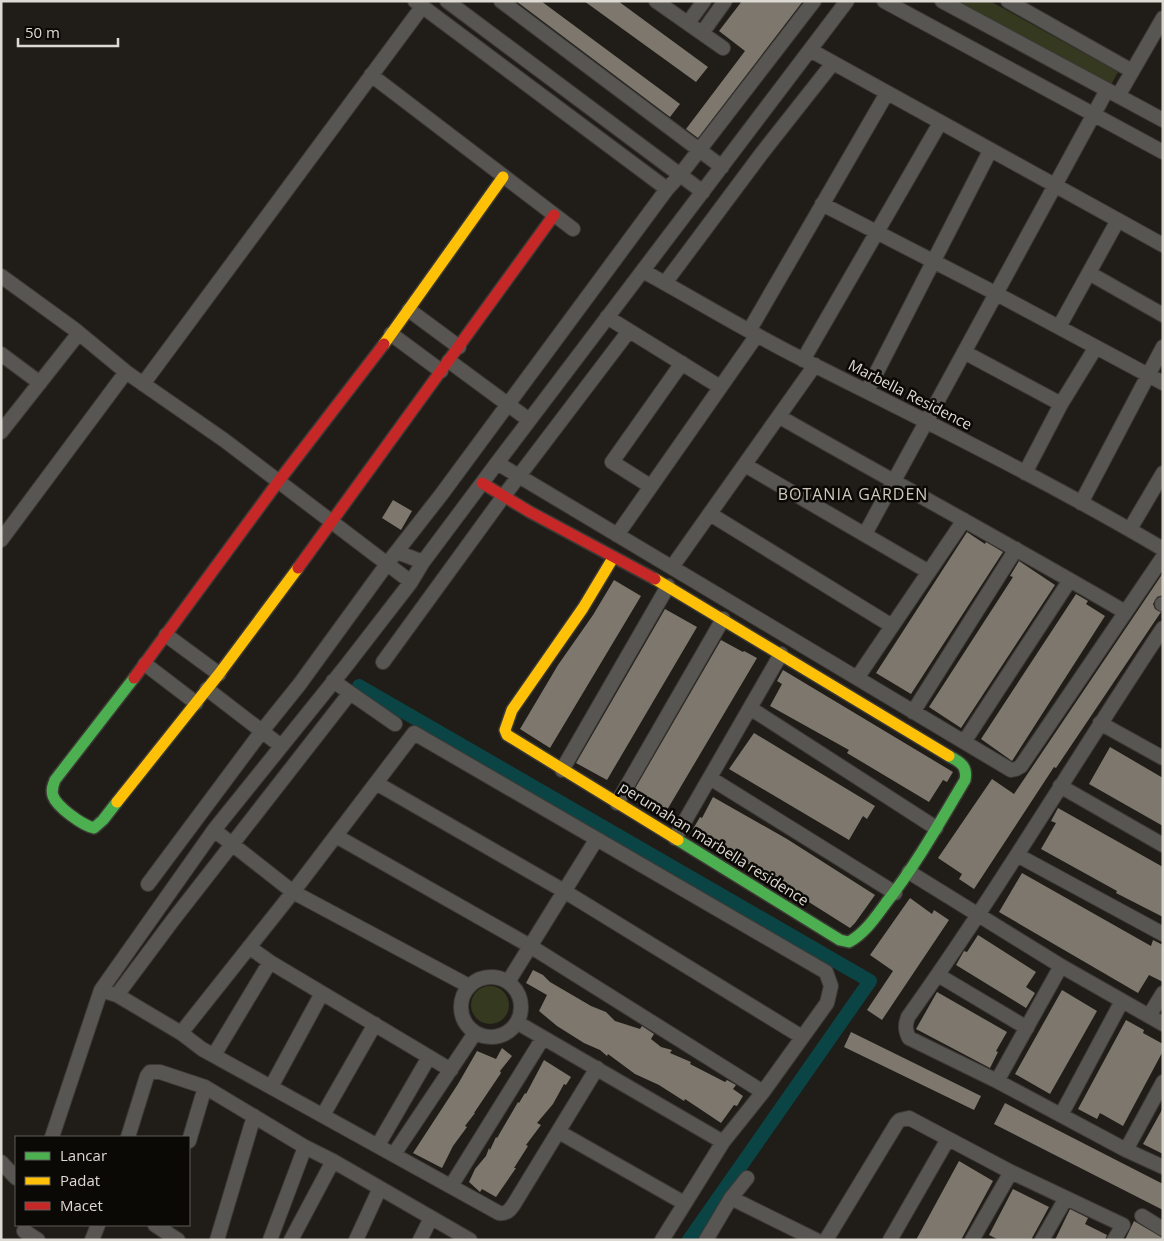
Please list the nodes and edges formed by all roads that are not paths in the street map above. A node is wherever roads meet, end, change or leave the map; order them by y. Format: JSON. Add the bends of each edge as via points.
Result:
{"nodes":[{"id":1,"x":447,"y":1,"type":"edge"},
{"id":2,"x":501,"y":1,"type":"edge"},
{"id":3,"x":656,"y":1,"type":"edge"},
{"id":4,"x":704,"y":1,"type":"edge"},
{"id":5,"x":725,"y":1,"type":"edge"},
{"id":6,"x":814,"y":1,"type":"edge"},
{"id":7,"x":847,"y":1,"type":"edge"},
{"id":8,"x":884,"y":1,"type":"edge"},
{"id":9,"x":942,"y":1,"type":"edge"},
{"id":10,"x":1008,"y":1,"type":"edge"},
{"id":11,"x":418,"y":4,"type":"edge"},
{"id":12,"x":1163,"y":18,"type":"edge"},
{"id":13,"x":688,"y":23,"type":"junction"},
{"id":14,"x":702,"y":33,"type":"junction"},
{"id":15,"x":723,"y":48,"type":"dead end"},
{"id":16,"x":810,"y":50,"type":"junction"},
{"id":17,"x":833,"y":63,"type":"junction"},
{"id":18,"x":1132,"y":71,"type":"junction"},
{"id":19,"x":371,"y":75,"type":"junction"},
{"id":20,"x":887,"y":93,"type":"junction"},
{"id":21,"x":1112,"y":93,"type":"junction"},
{"id":22,"x":1094,"y":114,"type":"junction"},
{"id":23,"x":1163,"y":120,"type":"edge"},
{"id":24,"x":940,"y":123,"type":"junction"},
{"id":25,"x":700,"y":149,"type":"junction"},
{"id":26,"x":736,"y":149,"type":"junction"},
{"id":27,"x":990,"y":151,"type":"junction"},
{"id":28,"x":1163,"y":152,"type":"edge"},
{"id":29,"x":755,"y":164,"type":"junction"},
{"id":30,"x":722,"y":167,"type":"junction"},
{"id":31,"x":680,"y":175,"type":"junction"},
{"id":32,"x":503,"y":177,"type":"junction"},
{"id":33,"x":1054,"y":186,"type":"junction"},
{"id":34,"x":667,"y":189,"type":"junction"},
{"id":35,"x":703,"y":192,"type":"junction"},
{"id":36,"x":822,"y":204,"type":"junction"},
{"id":37,"x":554,"y":215,"type":"junction"},
{"id":38,"x":1118,"y":220,"type":"junction"},
{"id":39,"x":573,"y":229,"type":"dead end"},
{"id":40,"x":878,"y":233,"type":"junction"},
{"id":41,"x":1163,"y":245,"type":"edge"},
{"id":42,"x":932,"y":261,"type":"junction"},
{"id":43,"x":643,"y":271,"type":"junction"},
{"id":44,"x":1089,"y":273,"type":"junction"},
{"id":45,"x":1,"y":276,"type":"edge"},
{"id":46,"x":665,"y":283,"type":"junction"},
{"id":47,"x":996,"y":293,"type":"junction"},
{"id":48,"x":409,"y":310,"type":"junction"},
{"id":49,"x":1163,"y":315,"type":"edge"},
{"id":50,"x":608,"y":318,"type":"junction"},
{"id":51,"x":1059,"y":327,"type":"junction"},
{"id":52,"x":629,"y":330,"type":"junction"},
{"id":53,"x":79,"y":333,"type":"junction"},
{"id":54,"x":753,"y":333,"type":"junction"},
{"id":55,"x":391,"y":334,"type":"junction"},
{"id":56,"x":459,"y":347,"type":"junction"},
{"id":57,"x":1096,"y":347,"type":"junction"},
{"id":58,"x":1163,"y":347,"type":"edge"},
{"id":59,"x":964,"y":352,"type":"junction"},
{"id":60,"x":2,"y":355,"type":"edge"},
{"id":61,"x":809,"y":362,"type":"junction"},
{"id":62,"x":682,"y":363,"type":"junction"},
{"id":63,"x":445,"y":366,"type":"junction"},
{"id":64,"x":126,"y":372,"type":"junction"},
{"id":65,"x":1147,"y":375,"type":"junction"},
{"id":66,"x":40,"y":382,"type":"junction"},
{"id":67,"x":143,"y":384,"type":"junction"},
{"id":68,"x":1163,"y":384,"type":"edge"},
{"id":69,"x":720,"y":387,"type":"junction"},
{"id":70,"x":867,"y":391,"type":"junction"},
{"id":71,"x":1061,"y":404,"type":"junction"},
{"id":72,"x":508,"y":405,"type":"junction"},
{"id":73,"x":780,"y":416,"type":"junction"},
{"id":74,"x":529,"y":420,"type":"junction"},
{"id":75,"x":927,"y":421,"type":"junction"},
{"id":76,"x":1,"y":432,"type":"edge"},
{"id":77,"x":497,"y":463,"type":"junction"},
{"id":78,"x":745,"y":465,"type":"junction"},
{"id":79,"x":1025,"y":473,"type":"junction"},
{"id":80,"x":1163,"y":473,"type":"edge"},
{"id":81,"x":519,"y":476,"type":"junction"},
{"id":82,"x":278,"y":482,"type":"junction"},
{"id":83,"x":893,"y":482,"type":"junction"},
{"id":84,"x":482,"y":483,"type":"junction"},
{"id":85,"x":650,"y":486,"type":"junction"},
{"id":86,"x":503,"y":497,"type":"junction"},
{"id":87,"x":1080,"y":503,"type":"junction"},
{"id":88,"x":710,"y":514,"type":"junction"},
{"id":89,"x":964,"y":520,"type":"junction"},
{"id":90,"x":332,"y":523,"type":"junction"},
{"id":91,"x":1130,"y":529,"type":"junction"},
{"id":92,"x":865,"y":534,"type":"junction"},
{"id":93,"x":617,"y":535,"type":"junction"},
{"id":94,"x":1,"y":540,"type":"edge"},
{"id":95,"x":1163,"y":549,"type":"edge"},
{"id":96,"x":1016,"y":550,"type":"junction"},
{"id":97,"x":397,"y":552,"type":"junction"},
{"id":98,"x":1163,"y":557,"type":"edge"},
{"id":99,"x":613,"y":558,"type":"junction"},
{"id":100,"x":423,"y":562,"type":"junction"},
{"id":101,"x":387,"y":564,"type":"junction"},
{"id":102,"x":672,"y":567,"type":"junction"},
{"id":103,"x":929,"y":572,"type":"junction"},
{"id":104,"x":1070,"y":580,"type":"junction"},
{"id":105,"x":411,"y":582,"type":"junction"},
{"id":106,"x":668,"y":586,"type":"junction"},
{"id":107,"x":1125,"y":612,"type":"junction"},
{"id":108,"x":723,"y":619,"type":"junction"},
{"id":109,"x":892,"y":626,"type":"junction"},
{"id":110,"x":1163,"y":628,"type":"edge"},
{"id":111,"x":166,"y":635,"type":"junction"},
{"id":112,"x":781,"y":654,"type":"junction"},
{"id":113,"x":383,"y":662,"type":"dead end"},
{"id":114,"x":145,"y":664,"type":"junction"},
{"id":115,"x":219,"y":674,"type":"junction"},
{"id":116,"x":857,"y":678,"type":"junction"},
{"id":117,"x":333,"y":681,"type":"junction"},
{"id":118,"x":207,"y":689,"type":"junction"},
{"id":119,"x":350,"y":693,"type":"junction"},
{"id":120,"x":196,"y":703,"type":"junction"},
{"id":121,"x":750,"y":708,"type":"junction"},
{"id":122,"x":913,"y":712,"type":"junction"},
{"id":123,"x":1100,"y":723,"type":"junction"},
{"id":124,"x":395,"y":724,"type":"dead end"},
{"id":125,"x":262,"y":730,"type":"junction"},
{"id":126,"x":964,"y":742,"type":"junction"},
{"id":127,"x":281,"y":746,"type":"junction"},
{"id":128,"x":1163,"y":758,"type":"edge"},
{"id":129,"x":562,"y":770,"type":"junction"},
{"id":130,"x":710,"y":778,"type":"junction"},
{"id":131,"x":376,"y":782,"type":"junction"},
{"id":132,"x":1060,"y":786,"type":"junction"},
{"id":133,"x":617,"y":803,"type":"junction"},
{"id":134,"x":936,"y":828,"type":"junction"},
{"id":135,"x":214,"y":830,"type":"junction"},
{"id":136,"x":186,"y":832,"type":"junction"},
{"id":137,"x":336,"y":836,"type":"junction"},
{"id":138,"x":675,"y":838,"type":"junction"},
{"id":139,"x":596,"y":840,"type":"junction"},
{"id":140,"x":205,"y":842,"type":"junction"},
{"id":141,"x":232,"y":844,"type":"junction"},
{"id":142,"x":1163,"y":845,"type":"edge"},
{"id":143,"x":1017,"y":855,"type":"junction"},
{"id":144,"x":909,"y":872,"type":"junction"},
{"id":145,"x":148,"y":884,"type":"dead end"},
{"id":146,"x":564,"y":891,"type":"junction"},
{"id":147,"x":293,"y":892,"type":"junction"},
{"id":148,"x":895,"y":893,"type":"junction"},
{"id":149,"x":978,"y":916,"type":"junction"},
{"id":150,"x":1163,"y":934,"type":"edge"},
{"id":151,"x":530,"y":946,"type":"junction"},
{"id":152,"x":249,"y":947,"type":"junction"},
{"id":153,"x":270,"y":962,"type":"junction"},
{"id":154,"x":1061,"y":966,"type":"junction"},
{"id":155,"x":938,"y":975,"type":"junction"},
{"id":156,"x":508,"y":982,"type":"junction"},
{"id":157,"x":469,"y":986,"type":"junction"},
{"id":158,"x":101,"y":990,"type":"junction"},
{"id":159,"x":322,"y":993,"type":"junction"},
{"id":160,"x":1163,"y":993,"type":"edge"},
{"id":161,"x":118,"y":995,"type":"junction"},
{"id":162,"x":1122,"y":1001,"type":"junction"},
{"id":163,"x":1149,"y":1016,"type":"junction"},
{"id":164,"x":518,"y":1023,"type":"junction"},
{"id":165,"x":374,"y":1024,"type":"junction"},
{"id":166,"x":1163,"y":1024,"type":"edge"},
{"id":167,"x":1026,"y":1028,"type":"junction"},
{"id":168,"x":181,"y":1033,"type":"junction"},
{"id":169,"x":475,"y":1033,"type":"junction"},
{"id":170,"x":544,"y":1038,"type":"junction"},
{"id":171,"x":802,"y":1038,"type":"junction"},
{"id":172,"x":214,"y":1055,"type":"junction"},
{"id":173,"x":429,"y":1057,"type":"junction"},
{"id":174,"x":597,"y":1068,"type":"junction"},
{"id":175,"x":451,"y":1070,"type":"junction"},
{"id":176,"x":997,"y":1081,"type":"junction"},
{"id":177,"x":1163,"y":1082,"type":"edge"},
{"id":178,"x":271,"y":1086,"type":"junction"},
{"id":179,"x":205,"y":1087,"type":"junction"},
{"id":180,"x":763,"y":1092,"type":"junction"},
{"id":181,"x":323,"y":1115,"type":"junction"},
{"id":182,"x":254,"y":1116,"type":"junction"},
{"id":183,"x":1061,"y":1116,"type":"junction"},
{"id":184,"x":559,"y":1132,"type":"junction"},
{"id":185,"x":52,"y":1136,"type":"edge"},
{"id":186,"x":128,"y":1136,"type":"edge"},
{"id":187,"x":190,"y":1139,"type":"edge"},
{"id":188,"x":948,"y":1139,"type":"junction"},
{"id":189,"x":723,"y":1142,"type":"junction"},
{"id":190,"x":378,"y":1145,"type":"junction"},
{"id":191,"x":305,"y":1147,"type":"junction"},
{"id":192,"x":1126,"y":1150,"type":"junction"},
{"id":193,"x":394,"y":1154,"type":"junction"},
{"id":194,"x":333,"y":1161,"type":"junction"},
{"id":195,"x":1,"y":1162,"type":"edge"},
{"id":196,"x":1163,"y":1167,"type":"edge"},
{"id":197,"x":1011,"y":1172,"type":"junction"},
{"id":198,"x":15,"y":1177,"type":"edge"},
{"id":199,"x":746,"y":1178,"type":"dead end"},
{"id":200,"x":451,"y":1186,"type":"junction"},
{"id":201,"x":380,"y":1188,"type":"junction"},
{"id":202,"x":731,"y":1198,"type":"junction"},
{"id":203,"x":1066,"y":1198,"type":"junction"},
{"id":204,"x":684,"y":1203,"type":"junction"},
{"id":205,"x":1142,"y":1216,"type":"dead end"},
{"id":206,"x":432,"y":1218,"type":"junction"},
{"id":207,"x":98,"y":1226,"type":"edge"},
{"id":208,"x":160,"y":1226,"type":"edge"},
{"id":209,"x":1163,"y":1229,"type":"edge"},
{"id":210,"x":24,"y":1232,"type":"edge"},
{"id":211,"x":38,"y":1240,"type":"edge"},
{"id":212,"x":92,"y":1240,"type":"edge"},
{"id":213,"x":178,"y":1240,"type":"edge"},
{"id":214,"x":217,"y":1240,"type":"edge"},
{"id":215,"x":270,"y":1240,"type":"edge"},
{"id":216,"x":291,"y":1240,"type":"edge"},
{"id":217,"x":356,"y":1240,"type":"edge"},
{"id":218,"x":420,"y":1240,"type":"edge"},
{"id":219,"x":470,"y":1240,"type":"edge"},
{"id":220,"x":662,"y":1240,"type":"edge"},
{"id":221,"x":706,"y":1240,"type":"edge"},
{"id":222,"x":816,"y":1240,"type":"edge"},
{"id":223,"x":826,"y":1240,"type":"edge"},
{"id":224,"x":890,"y":1240,"type":"edge"},
{"id":225,"x":972,"y":1240,"type":"edge"},
{"id":226,"x":1042,"y":1240,"type":"edge"},
{"id":227,"x":1114,"y":1240,"type":"edge"}],
"edges":[{"from":1,"to":31,"type":"street"},
{"from":2,"to":25,"type":"street"},
{"from":3,"to":13,"type":"street"},
{"from":4,"to":13,"type":"street"},
{"from":5,"to":14,"type":"street"},
{"from":6,"to":25,"type":"street"},
{"from":7,"to":16,"type":"street"},
{"from":8,"to":22,"type":"street"},
{"from":9,"to":21,"type":"street"},
{"from":10,"to":18,"type":"street"},
{"from":11,"to":19,"type":"street"},
{"from":11,"to":34,"type":"street"},
{"from":12,"to":18,"type":"street"},
{"from":13,"to":14,"type":"street"},
{"from":14,"to":15,"type":"street"},
{"from":16,"to":17,"type":"street"},
{"from":16,"to":26,"type":"street"},
{"from":17,"to":20,"type":"street"},
{"from":17,"to":29,"type":"street"},
{"from":18,"to":21,"type":"street"},
{"from":19,"to":32,"type":"street"},
{"from":19,"to":67,"type":"street"},
{"from":20,"to":24,"type":"street"},
{"from":20,"to":36,"type":"street"},
{"from":21,"to":22,"type":"street"},
{"from":21,"to":23,"type":"street"},
{"from":22,"to":28,"type":"street"},
{"from":22,"to":33,"type":"street"},
{"from":24,"to":27,"type":"street"},
{"from":24,"to":40,"type":"street"},
{"from":25,"to":30,"type":"street"},
{"from":25,"to":31,"type":"street"},
{"from":26,"to":29,"type":"street"},
{"from":26,"to":30,"type":"street"},
{"from":27,"to":33,"type":"street"},
{"from":27,"to":42,"type":"street"},
{"from":29,"to":46,"type":"street"},
{"from":30,"to":35,"type":"street"},
{"from":31,"to":34,"type":"street"},
{"from":31,"to":35,"type":"street"},
{"from":32,"to":37,"type":"street"},
{"from":32,"to":48,"type":"street"},
{"from":33,"to":38,"type":"street"},
{"from":33,"to":47,"type":"street"},
{"from":34,"to":72,"type":"street"},
{"from":35,"to":43,"type":"street"},
{"from":36,"to":40,"type":"street"},
{"from":36,"to":54,"type":"street"},
{"from":37,"to":39,"type":"street"},
{"from":37,"to":56,"type":"street"},
{"from":38,"to":41,"type":"street"},
{"from":38,"to":44,"type":"street"},
{"from":40,"to":42,"type":"street"},
{"from":40,"to":61,"type":"street"},
{"from":42,"to":47,"type":"street"},
{"from":42,"to":70,"type":"street"},
{"from":43,"to":46,"type":"street","name":"Marbella Residence"},
{"from":43,"to":50,"type":"street"},
{"from":44,"to":49,"type":"street"},
{"from":44,"to":51,"type":"street"},
{"from":45,"to":53,"type":"street"},
{"from":46,"to":54,"type":"street","name":"Marbella Residence"},
{"from":47,"to":51,"type":"street"},
{"from":47,"to":59,"type":"street"},
{"from":48,"to":55,"type":"street"},
{"from":48,"to":56,"type":"street"},
{"from":50,"to":52,"type":"street"},
{"from":50,"to":74,"type":"street"},
{"from":51,"to":57,"type":"street"},
{"from":52,"to":62,"type":"street"},
{"from":52,"to":81,"type":"street"},
{"from":53,"to":64,"type":"street"},
{"from":53,"to":66,"type":"street"},
{"from":54,"to":61,"type":"street","name":"Marbella Residence"},
{"from":54,"to":69,"type":"street"},
{"from":55,"to":63,"type":"street"},
{"from":55,"to":82,"type":"street"},
{"from":56,"to":63,"type":"street"},
{"from":57,"to":65,"type":"street"},
{"from":57,"to":71,"type":"street"},
{"from":58,"to":65,"type":"street"},
{"from":59,"to":71,"type":"street"},
{"from":59,"to":75,"type":"street"},
{"from":60,"to":66,"type":"street"},
{"from":61,"to":70,"type":"street","name":"Marbella Residence"},
{"from":61,"to":73,"type":"street"},
{"from":62,"to":69,"type":"street"},
{"from":62,"to":85,"type":"street","via":[[612,462]]},
{"from":63,"to":72,"type":"street"},
{"from":63,"to":90,"type":"street"},
{"from":64,"to":67,"type":"street"},
{"from":64,"to":94,"type":"street"},
{"from":65,"to":68,"type":"street"},
{"from":65,"to":87,"type":"street"},
{"from":66,"to":76,"type":"street"},
{"from":67,"to":82,"type":"street"},
{"from":69,"to":85,"type":"street"},
{"from":70,"to":75,"type":"street","name":"Marbella Residence"},
{"from":71,"to":79,"type":"street"},
{"from":72,"to":74,"type":"street"},
{"from":72,"to":97,"type":"street"},
{"from":73,"to":78,"type":"street"},
{"from":73,"to":83,"type":"street"},
{"from":74,"to":77,"type":"street"},
{"from":75,"to":79,"type":"street","name":"Marbella Residence"},
{"from":75,"to":83,"type":"street"},
{"from":77,"to":81,"type":"street"},
{"from":77,"to":84,"type":"street"},
{"from":78,"to":88,"type":"street"},
{"from":78,"to":92,"type":"street"},
{"from":79,"to":87,"type":"street","name":"Marbella Residence"},
{"from":80,"to":91,"type":"street"},
{"from":81,"to":86,"type":"street"},
{"from":81,"to":93,"type":"street"},
{"from":82,"to":90,"type":"street"},
{"from":82,"to":111,"type":"street"},
{"from":83,"to":89,"type":"street"},
{"from":83,"to":92,"type":"street"},
{"from":84,"to":86,"type":"street"},
{"from":84,"to":100,"type":"street"},
{"from":85,"to":93,"type":"street"},
{"from":86,"to":99,"type":"street"},
{"from":86,"to":113,"type":"street"},
{"from":87,"to":91,"type":"street","name":"Marbella Residence"},
{"from":88,"to":102,"type":"street"},
{"from":88,"to":109,"type":"street"},
{"from":89,"to":96,"type":"street"},
{"from":89,"to":103,"type":"street"},
{"from":90,"to":101,"type":"street"},
{"from":90,"to":115,"type":"street"},
{"from":91,"to":95,"type":"street","name":"Marbella Residence"},
{"from":92,"to":103,"type":"street"},
{"from":93,"to":102,"type":"street"},
{"from":96,"to":104,"type":"street"},
{"from":96,"to":122,"type":"street"},
{"from":97,"to":100,"type":"street"},
{"from":97,"to":101,"type":"street"},
{"from":98,"to":107,"type":"street"},
{"from":99,"to":106,"type":"street"},
{"from":99,"to":129,"type":"street","name":"perumahan marbella residence","via":[[583,608],[512,710],[505,730],[507,735]]},
{"from":100,"to":105,"type":"street"},
{"from":101,"to":105,"type":"street"},
{"from":101,"to":125,"type":"street","via":[[299,686]]},
{"from":102,"to":116,"type":"street"},
{"from":103,"to":109,"type":"street"},
{"from":104,"to":107,"type":"street"},
{"from":104,"to":126,"type":"street"},
{"from":105,"to":117,"type":"street"},
{"from":106,"to":108,"type":"street"},
{"from":106,"to":129,"type":"street"},
{"from":107,"to":126,"type":"street","via":[[1016,770]]},
{"from":108,"to":112,"type":"street"},
{"from":108,"to":133,"type":"street"},
{"from":109,"to":116,"type":"street"},
{"from":110,"to":123,"type":"street"},
{"from":111,"to":114,"type":"street"},
{"from":111,"to":115,"type":"street"},
{"from":112,"to":121,"type":"street"},
{"from":112,"to":134,"type":"street","name":"perumahan marbella residence","via":[[966,768],[965,780]]},
{"from":114,"to":120,"type":"street"},
{"from":114,"to":120,"type":"street","via":[[52,788],[55,801],[86,825],[94,828],[103,820]]},
{"from":115,"to":118,"type":"street"},
{"from":116,"to":122,"type":"street"},
{"from":117,"to":119,"type":"street"},
{"from":117,"to":127,"type":"street"},
{"from":118,"to":120,"type":"street"},
{"from":118,"to":125,"type":"street"},
{"from":119,"to":124,"type":"street"},
{"from":119,"to":141,"type":"street"},
{"from":121,"to":130,"type":"street"},
{"from":121,"to":134,"type":"street"},
{"from":122,"to":126,"type":"street"},
{"from":123,"to":128,"type":"street"},
{"from":123,"to":132,"type":"street"},
{"from":125,"to":127,"type":"street"},
{"from":125,"to":136,"type":"street"},
{"from":127,"to":135,"type":"street"},
{"from":129,"to":133,"type":"street","name":"perumahan marbella residence"},
{"from":130,"to":138,"type":"street"},
{"from":130,"to":148,"type":"street"},
{"from":131,"to":137,"type":"street"},
{"from":131,"to":139,"type":"street","via":[[414,733]]},
{"from":131,"to":146,"type":"street"},
{"from":132,"to":142,"type":"street"},
{"from":132,"to":143,"type":"street"},
{"from":133,"to":138,"type":"street","name":"perumahan marbella residence"},
{"from":134,"to":144,"type":"street","name":"perumahan marbella residence"},
{"from":135,"to":140,"type":"street"},
{"from":135,"to":141,"type":"street"},
{"from":136,"to":140,"type":"street"},
{"from":136,"to":145,"type":"street"},
{"from":137,"to":147,"type":"street"},
{"from":137,"to":151,"type":"street"},
{"from":138,"to":148,"type":"street","name":"perumahan marbella residence","via":[[840,940],[849,942],[863,933]]},
{"from":139,"to":146,"type":"street"},
{"from":139,"to":171,"type":"street","via":[[826,972],[831,986],[827,1002]]},
{"from":140,"to":158,"type":"street"},
{"from":141,"to":147,"type":"street"},
{"from":141,"to":161,"type":"street"},
{"from":143,"to":149,"type":"street"},
{"from":143,"to":150,"type":"street"},
{"from":144,"to":148,"type":"street","name":"perumahan marbella residence"},
{"from":144,"to":149,"type":"street"},
{"from":146,"to":151,"type":"street"},
{"from":146,"to":171,"type":"street"},
{"from":147,"to":152,"type":"street"},
{"from":147,"to":157,"type":"street"},
{"from":149,"to":154,"type":"street"},
{"from":149,"to":155,"type":"street"},
{"from":151,"to":156,"type":"street"},
{"from":151,"to":180,"type":"street"},
{"from":152,"to":153,"type":"street"},
{"from":152,"to":168,"type":"street"},
{"from":153,"to":159,"type":"street"},
{"from":153,"to":172,"type":"street"},
{"from":154,"to":162,"type":"street"},
{"from":154,"to":167,"type":"street"},
{"from":155,"to":167,"type":"street"},
{"from":155,"to":176,"type":"street","via":[[908,1017],[905,1024],[909,1038]]},
{"from":156,"to":157,"type":"street","via":[[492,976],[481,978]]},
{"from":156,"to":164,"type":"street","via":[[522,1002]]},
{"from":157,"to":169,"type":"street","via":[[461,1000],[461,1010],[463,1019]]},
{"from":158,"to":161,"type":"street"},
{"from":158,"to":185,"type":"street"},
{"from":159,"to":165,"type":"street"},
{"from":159,"to":178,"type":"street"},
{"from":160,"to":163,"type":"street"},
{"from":161,"to":168,"type":"street"},
{"from":162,"to":163,"type":"street"},
{"from":162,"to":183,"type":"street"},
{"from":163,"to":166,"type":"street"},
{"from":164,"to":169,"type":"street","via":[[512,1030],[494,1038]]},
{"from":164,"to":170,"type":"street"},
{"from":165,"to":173,"type":"street"},
{"from":165,"to":181,"type":"street"},
{"from":167,"to":176,"type":"street"},
{"from":168,"to":172,"type":"street"},
{"from":169,"to":175,"type":"street"},
{"from":170,"to":174,"type":"street"},
{"from":170,"to":200,"type":"street"},
{"from":171,"to":180,"type":"street"},
{"from":172,"to":178,"type":"street"},
{"from":173,"to":175,"type":"street"},
{"from":173,"to":190,"type":"street"},
{"from":174,"to":184,"type":"street"},
{"from":174,"to":189,"type":"street"},
{"from":175,"to":193,"type":"street"},
{"from":176,"to":183,"type":"street"},
{"from":177,"to":192,"type":"street"},
{"from":178,"to":181,"type":"street"},
{"from":179,"to":182,"type":"street"},
{"from":179,"to":186,"type":"street","via":[[160,1072],[150,1072]]},
{"from":179,"to":187,"type":"street"},
{"from":180,"to":189,"type":"street"},
{"from":181,"to":190,"type":"street"},
{"from":182,"to":191,"type":"street"},
{"from":182,"to":214,"type":"street"},
{"from":183,"to":192,"type":"street"},
{"from":184,"to":200,"type":"street","via":[[510,1211],[499,1212]]},
{"from":184,"to":204,"type":"street"},
{"from":188,"to":197,"type":"street"},
{"from":188,"to":223,"type":"street","via":[[909,1118],[900,1120]]},
{"from":188,"to":224,"type":"street"},
{"from":189,"to":204,"type":"street"},
{"from":190,"to":193,"type":"street"},
{"from":191,"to":194,"type":"street"},
{"from":191,"to":215,"type":"street"},
{"from":192,"to":196,"type":"street"},
{"from":193,"to":200,"type":"street"},
{"from":194,"to":201,"type":"street"},
{"from":194,"to":216,"type":"street"},
{"from":195,"to":198,"type":"street"},
{"from":197,"to":203,"type":"street"},
{"from":197,"to":225,"type":"street"},
{"from":199,"to":202,"type":"street"},
{"from":201,"to":206,"type":"street"},
{"from":201,"to":217,"type":"street"},
{"from":202,"to":221,"type":"street"},
{"from":202,"to":222,"type":"street"},
{"from":203,"to":226,"type":"street"},
{"from":203,"to":227,"type":"street","via":[[1123,1226]]},
{"from":204,"to":220,"type":"street"},
{"from":205,"to":209,"type":"street"},
{"from":206,"to":218,"type":"street"},
{"from":206,"to":219,"type":"street"},
{"from":207,"to":212,"type":"street"},
{"from":208,"to":213,"type":"street"},
{"from":210,"to":211,"type":"street"}]}
